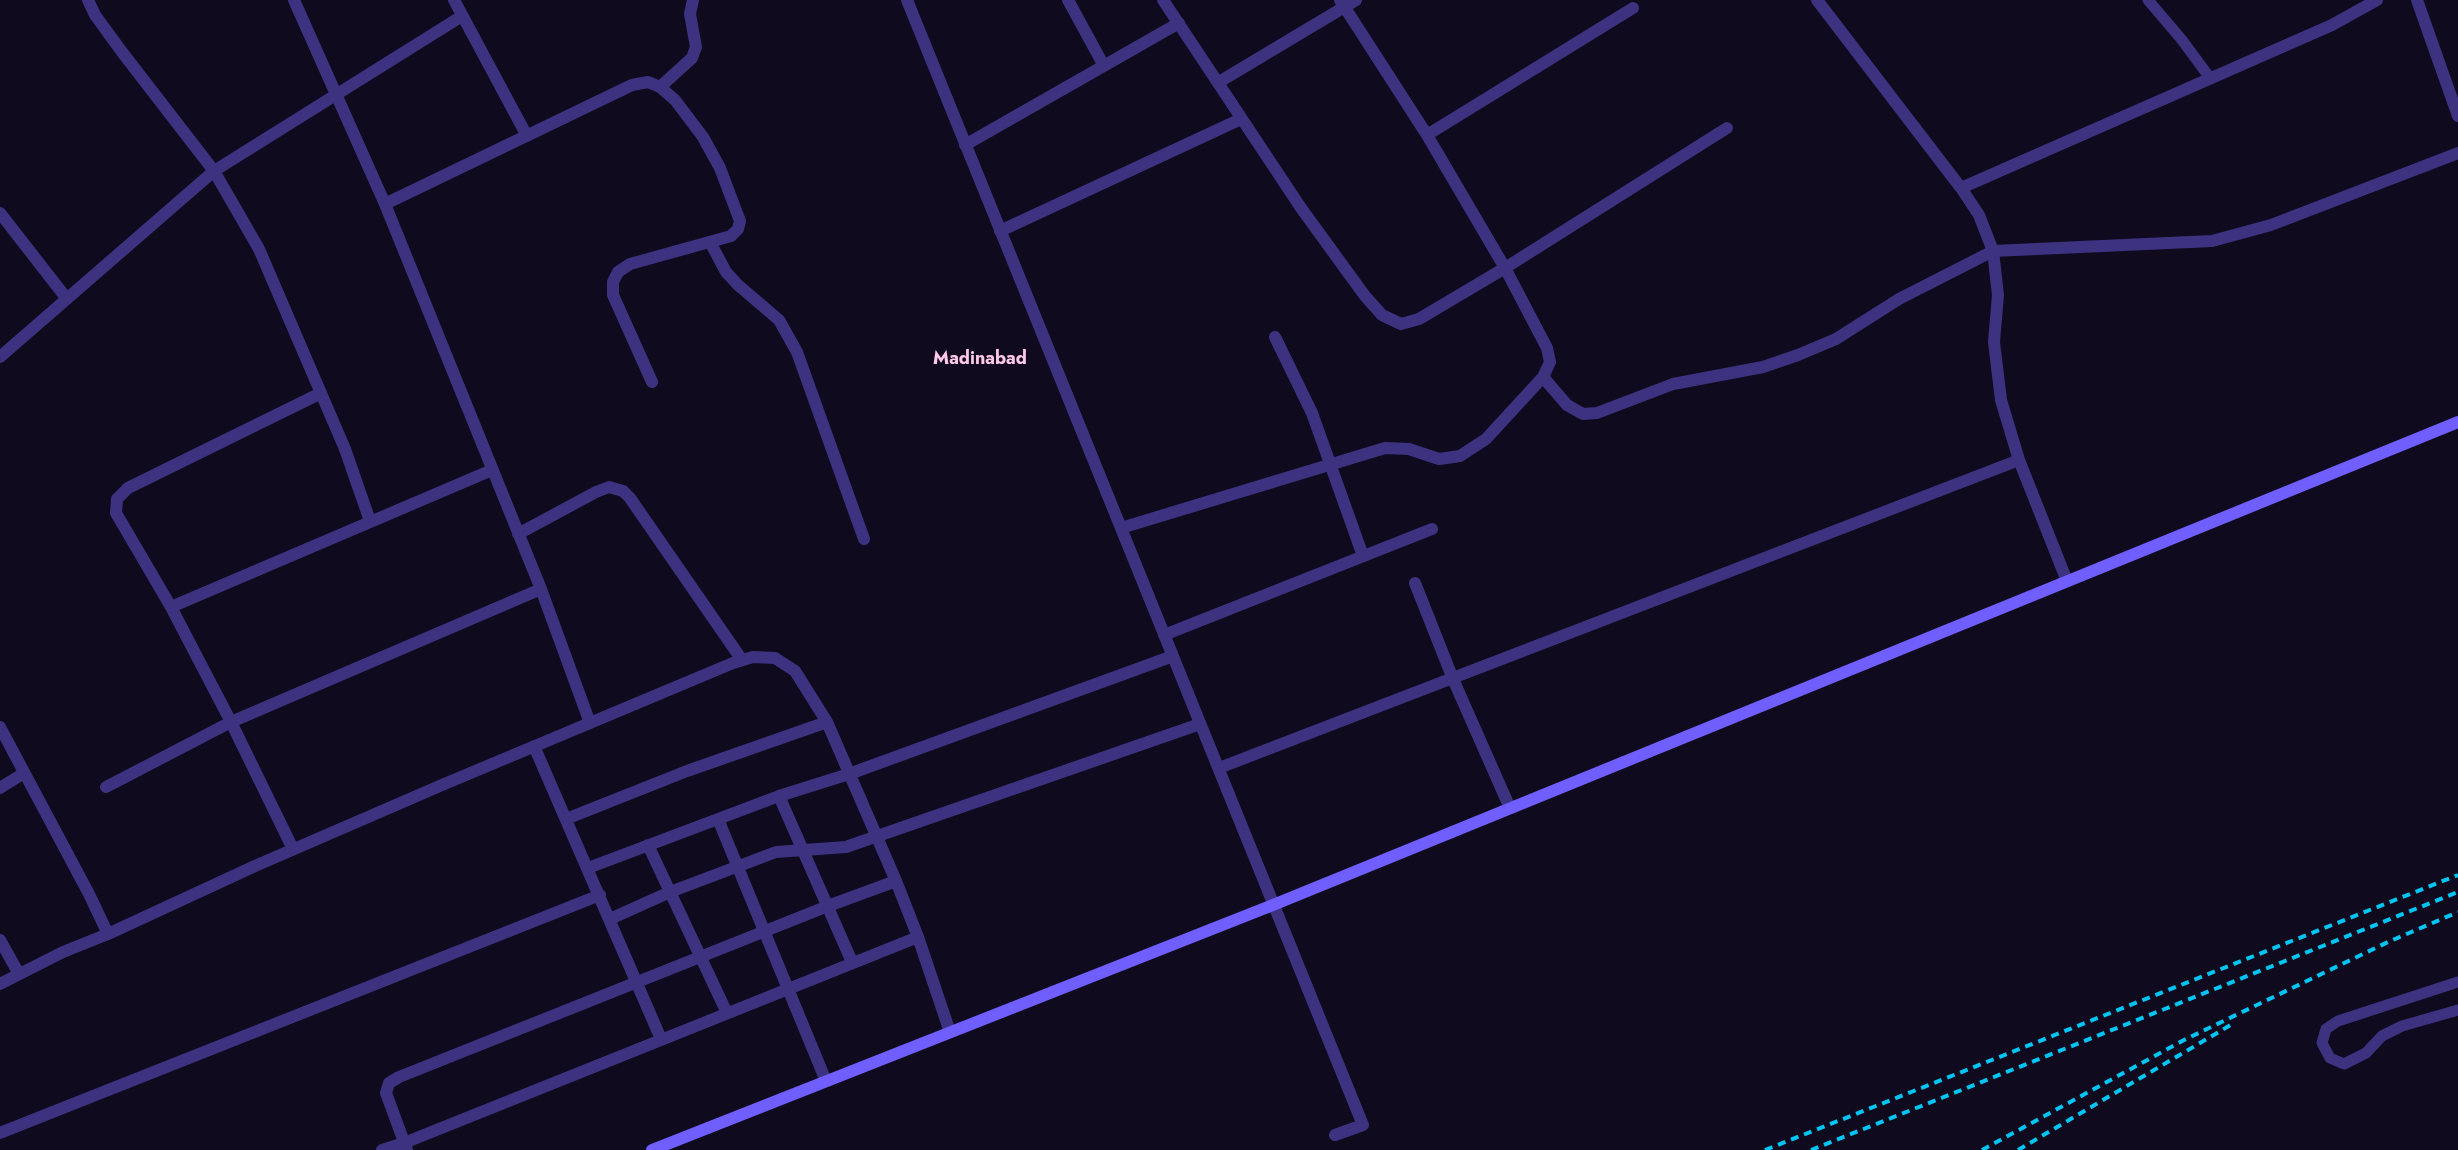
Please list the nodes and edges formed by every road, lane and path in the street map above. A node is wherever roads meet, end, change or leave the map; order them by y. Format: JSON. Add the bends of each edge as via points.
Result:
{"nodes":[{"id":1,"x":88,"y":0,"type":"edge"},
{"id":2,"x":294,"y":0,"type":"edge"},
{"id":3,"x":454,"y":0,"type":"edge"},
{"id":4,"x":693,"y":0,"type":"edge"},
{"id":5,"x":907,"y":0,"type":"edge"},
{"id":6,"x":1068,"y":0,"type":"edge"},
{"id":7,"x":1163,"y":0,"type":"edge"},
{"id":8,"x":1817,"y":0,"type":"edge"},
{"id":9,"x":2148,"y":0,"type":"edge"},
{"id":10,"x":2377,"y":0,"type":"edge"},
{"id":11,"x":2417,"y":0,"type":"edge"},
{"id":12,"x":1347,"y":2,"type":"edge"},
{"id":13,"x":1633,"y":8,"type":"dead end"},
{"id":14,"x":462,"y":16,"type":"junction"},
{"id":15,"x":1180,"y":23,"type":"junction"},
{"id":16,"x":1104,"y":66,"type":"junction"},
{"id":17,"x":2210,"y":78,"type":"junction"},
{"id":18,"x":1218,"y":82,"type":"junction"},
{"id":19,"x":660,"y":87,"type":"junction"},
{"id":20,"x":337,"y":94,"type":"junction"},
{"id":21,"x":2458,"y":116,"type":"edge"},
{"id":22,"x":1241,"y":119,"type":"junction"},
{"id":23,"x":1727,"y":128,"type":"dead end"},
{"id":24,"x":1427,"y":135,"type":"junction"},
{"id":25,"x":527,"y":136,"type":"junction"},
{"id":26,"x":965,"y":145,"type":"junction"},
{"id":27,"x":2458,"y":153,"type":"edge"},
{"id":28,"x":214,"y":171,"type":"junction"},
{"id":29,"x":1961,"y":188,"type":"junction"},
{"id":30,"x":385,"y":204,"type":"junction"},
{"id":31,"x":0,"y":213,"type":"edge"},
{"id":32,"x":1000,"y":231,"type":"junction"},
{"id":33,"x":710,"y":242,"type":"junction"},
{"id":34,"x":1993,"y":251,"type":"junction"},
{"id":35,"x":1506,"y":268,"type":"junction"},
{"id":36,"x":67,"y":299,"type":"junction"},
{"id":37,"x":1274,"y":337,"type":"dead end"},
{"id":38,"x":0,"y":357,"type":"edge"},
{"id":39,"x":1543,"y":377,"type":"junction"},
{"id":40,"x":652,"y":382,"type":"dead end"},
{"id":41,"x":321,"y":393,"type":"junction"},
{"id":42,"x":2458,"y":422,"type":"edge"},
{"id":43,"x":2019,"y":460,"type":"junction"},
{"id":44,"x":1331,"y":464,"type":"junction"},
{"id":45,"x":492,"y":470,"type":"junction"},
{"id":46,"x":370,"y":521,"type":"junction"},
{"id":47,"x":1121,"y":528,"type":"junction"},
{"id":48,"x":1432,"y":529,"type":"dead end"},
{"id":49,"x":518,"y":534,"type":"junction"},
{"id":50,"x":864,"y":539,"type":"dead end"},
{"id":51,"x":1363,"y":556,"type":"junction"},
{"id":52,"x":2068,"y":581,"type":"junction"},
{"id":53,"x":1415,"y":583,"type":"dead end"},
{"id":54,"x":542,"y":589,"type":"junction"},
{"id":55,"x":171,"y":607,"type":"junction"},
{"id":56,"x":1164,"y":635,"type":"junction"},
{"id":57,"x":1173,"y":656,"type":"junction"},
{"id":58,"x":742,"y":660,"type":"junction"},
{"id":59,"x":1453,"y":679,"type":"junction"},
{"id":60,"x":231,"y":722,"type":"junction"},
{"id":61,"x":827,"y":722,"type":"junction"},
{"id":62,"x":590,"y":723,"type":"junction"},
{"id":63,"x":1200,"y":724,"type":"junction"},
{"id":64,"x":0,"y":727,"type":"edge"},
{"id":65,"x":534,"y":746,"type":"junction"},
{"id":66,"x":1219,"y":768,"type":"junction"},
{"id":67,"x":24,"y":773,"type":"junction"},
{"id":68,"x":849,"y":774,"type":"junction"},
{"id":69,"x":106,"y":786,"type":"dead end"},
{"id":70,"x":0,"y":788,"type":"edge"},
{"id":71,"x":779,"y":796,"type":"junction"},
{"id":72,"x":1510,"y":808,"type":"junction"},
{"id":73,"x":566,"y":819,"type":"junction"},
{"id":74,"x":718,"y":819,"type":"junction"},
{"id":75,"x":877,"y":836,"type":"junction"},
{"id":76,"x":648,"y":845,"type":"junction"},
{"id":77,"x":802,"y":848,"type":"junction"},
{"id":78,"x":293,"y":849,"type":"junction"},
{"id":79,"x":738,"y":865,"type":"junction"},
{"id":80,"x":588,"y":868,"type":"junction"},
{"id":81,"x":896,"y":881,"type":"junction"},
{"id":82,"x":670,"y":892,"type":"junction"},
{"id":83,"x":600,"y":895,"type":"junction"},
{"id":84,"x":1274,"y":905,"type":"junction"},
{"id":85,"x":828,"y":906,"type":"junction"},
{"id":86,"x":610,"y":919,"type":"junction"},
{"id":87,"x":764,"y":932,"type":"junction"},
{"id":88,"x":108,"y":934,"type":"junction"},
{"id":89,"x":918,"y":937,"type":"junction"},
{"id":90,"x":0,"y":940,"type":"edge"},
{"id":91,"x":701,"y":957,"type":"junction"},
{"id":92,"x":852,"y":962,"type":"junction"},
{"id":93,"x":19,"y":974,"type":"junction"},
{"id":94,"x":638,"y":981,"type":"junction"},
{"id":95,"x":2458,"y":982,"type":"edge"},
{"id":96,"x":0,"y":984,"type":"edge"},
{"id":97,"x":787,"y":988,"type":"junction"},
{"id":98,"x":2458,"y":1010,"type":"edge"},
{"id":99,"x":727,"y":1013,"type":"junction"},
{"id":100,"x":950,"y":1032,"type":"junction"},
{"id":101,"x":661,"y":1039,"type":"junction"},
{"id":102,"x":826,"y":1081,"type":"junction"},
{"id":103,"x":0,"y":1133,"type":"edge"},
{"id":104,"x":1335,"y":1135,"type":"dead end"},
{"id":105,"x":406,"y":1147,"type":"edge"},
{"id":106,"x":382,"y":1150,"type":"edge"},
{"id":107,"x":652,"y":1150,"type":"edge"}],
"edges":[{"from":1,"to":28,"type":"street","via":[[111,37]]},
{"from":2,"to":20,"type":"street"},
{"from":3,"to":14,"type":"street"},
{"from":4,"to":19,"type":"street","via":[[690,14],[696,47],[692,58]]},
{"from":5,"to":26,"type":"street"},
{"from":6,"to":16,"type":"street"},
{"from":7,"to":15,"type":"street"},
{"from":8,"to":29,"type":"street"},
{"from":9,"to":17,"type":"lane"},
{"from":10,"to":17,"type":"street","via":[[2332,25]]},
{"from":11,"to":21,"type":"street"},
{"from":12,"to":18,"type":"street"},
{"from":12,"to":24,"type":"street"},
{"from":13,"to":24,"type":"street"},
{"from":14,"to":20,"type":"street"},
{"from":14,"to":25,"type":"street"},
{"from":15,"to":16,"type":"street"},
{"from":15,"to":18,"type":"street"},
{"from":16,"to":26,"type":"street"},
{"from":17,"to":29,"type":"street"},
{"from":18,"to":22,"type":"street"},
{"from":19,"to":25,"type":"street","via":[[648,82],[632,85]]},
{"from":19,"to":33,"type":"street","via":[[703,137],[720,168],[740,221],[731,236]]},
{"from":20,"to":28,"type":"street"},
{"from":20,"to":30,"type":"street"},
{"from":22,"to":32,"type":"street"},
{"from":22,"to":35,"type":"street","via":[[1301,208],[1382,315],[1401,324],[1419,319]]},
{"from":23,"to":35,"type":"street"},
{"from":24,"to":35,"type":"street"},
{"from":25,"to":30,"type":"street"},
{"from":26,"to":32,"type":"street"},
{"from":27,"to":34,"type":"street","via":[[2271,225],[2212,241]]},
{"from":28,"to":36,"type":"street"},
{"from":28,"to":41,"type":"street","via":[[259,250]]},
{"from":29,"to":34,"type":"street","via":[[1979,215]]},
{"from":30,"to":45,"type":"street"},
{"from":31,"to":36,"type":"street"},
{"from":32,"to":47,"type":"street"},
{"from":33,"to":40,"type":"street","via":[[630,264],[618,272],[613,282],[613,295]]},
{"from":33,"to":50,"type":"street","via":[[726,272],[779,320],[797,352]]},
{"from":34,"to":39,"type":"street","via":[[1907,294],[1836,339],[1763,367],[1673,384],[1596,413],[1583,414],[1567,405]]},
{"from":34,"to":43,"type":"street","via":[[1998,294],[1994,342],[2001,400]]},
{"from":35,"to":39,"type":"street","via":[[1547,348],[1550,362]]},
{"from":36,"to":38,"type":"street"},
{"from":37,"to":44,"type":"street","via":[[1312,413]]},
{"from":39,"to":44,"type":"street","via":[[1486,439],[1460,456],[1439,459],[1409,449],[1385,448]]},
{"from":41,"to":46,"type":"street"},
{"from":41,"to":55,"type":"street","via":[[128,488],[117,499],[116,513]]},
{"from":42,"to":52,"type":"street"},
{"from":43,"to":52,"type":"street"},
{"from":43,"to":59,"type":"street"},
{"from":44,"to":47,"type":"street"},
{"from":44,"to":51,"type":"street"},
{"from":45,"to":46,"type":"street"},
{"from":45,"to":49,"type":"street"},
{"from":46,"to":55,"type":"street"},
{"from":47,"to":56,"type":"street"},
{"from":48,"to":51,"type":"street"},
{"from":49,"to":54,"type":"street"},
{"from":49,"to":58,"type":"street","via":[[596,492],[609,487],[623,491]]},
{"from":51,"to":56,"type":"street"},
{"from":52,"to":72,"type":"street"},
{"from":53,"to":59,"type":"street"},
{"from":54,"to":60,"type":"street"},
{"from":54,"to":62,"type":"street"},
{"from":55,"to":60,"type":"street"},
{"from":56,"to":57,"type":"street"},
{"from":57,"to":63,"type":"street"},
{"from":57,"to":68,"type":"street"},
{"from":58,"to":61,"type":"street","via":[[775,658],[795,671]]},
{"from":58,"to":62,"type":"street"},
{"from":59,"to":66,"type":"street"},
{"from":59,"to":72,"type":"street"},
{"from":60,"to":69,"type":"street"},
{"from":60,"to":78,"type":"street"},
{"from":61,"to":68,"type":"street"},
{"from":61,"to":73,"type":"street","via":[[687,771]]},
{"from":62,"to":65,"type":"street"},
{"from":63,"to":66,"type":"street"},
{"from":63,"to":75,"type":"street"},
{"from":64,"to":67,"type":"street"},
{"from":65,"to":73,"type":"street"},
{"from":65,"to":78,"type":"street"},
{"from":66,"to":84,"type":"street"},
{"from":67,"to":70,"type":"street"},
{"from":67,"to":88,"type":"street"},
{"from":68,"to":71,"type":"street"},
{"from":68,"to":75,"type":"street"},
{"from":71,"to":74,"type":"street"},
{"from":71,"to":77,"type":"street"},
{"from":72,"to":84,"type":"street"},
{"from":73,"to":80,"type":"street"},
{"from":74,"to":76,"type":"street"},
{"from":74,"to":79,"type":"street"},
{"from":75,"to":77,"type":"street","via":[[846,847]]},
{"from":75,"to":81,"type":"street"},
{"from":76,"to":80,"type":"street"},
{"from":76,"to":82,"type":"street"},
{"from":77,"to":79,"type":"street","via":[[776,852]]},
{"from":77,"to":85,"type":"street"},
{"from":78,"to":88,"type":"street"},
{"from":79,"to":82,"type":"street"},
{"from":79,"to":87,"type":"street"},
{"from":80,"to":83,"type":"street"},
{"from":81,"to":85,"type":"street"},
{"from":81,"to":89,"type":"street"},
{"from":82,"to":86,"type":"street"},
{"from":82,"to":91,"type":"street"},
{"from":83,"to":86,"type":"street"},
{"from":83,"to":103,"type":"street"},
{"from":84,"to":100,"type":"street"},
{"from":84,"to":104,"type":"street","via":[[1363,1126]]},
{"from":85,"to":87,"type":"street"},
{"from":85,"to":92,"type":"street"},
{"from":86,"to":94,"type":"street"},
{"from":87,"to":91,"type":"street"},
{"from":87,"to":97,"type":"street"},
{"from":88,"to":93,"type":"street"},
{"from":89,"to":92,"type":"street"},
{"from":89,"to":100,"type":"street"},
{"from":90,"to":93,"type":"street"},
{"from":91,"to":94,"type":"street"},
{"from":91,"to":99,"type":"street"},
{"from":92,"to":97,"type":"street"},
{"from":93,"to":96,"type":"street"},
{"from":94,"to":101,"type":"street"},
{"from":94,"to":105,"type":"street","via":[[389,1083],[386,1093]]},
{"from":95,"to":98,"type":"lane","via":[[2338,1020],[2326,1029],[2322,1043],[2330,1058],[2344,1064],[2366,1053],[2382,1036],[2402,1026]]},
{"from":97,"to":99,"type":"street"},
{"from":97,"to":102,"type":"street"},
{"from":99,"to":101,"type":"street"},
{"from":100,"to":102,"type":"street"},
{"from":101,"to":105,"type":"street"},
{"from":102,"to":107,"type":"street"},
{"from":105,"to":106,"type":"street"}]}
